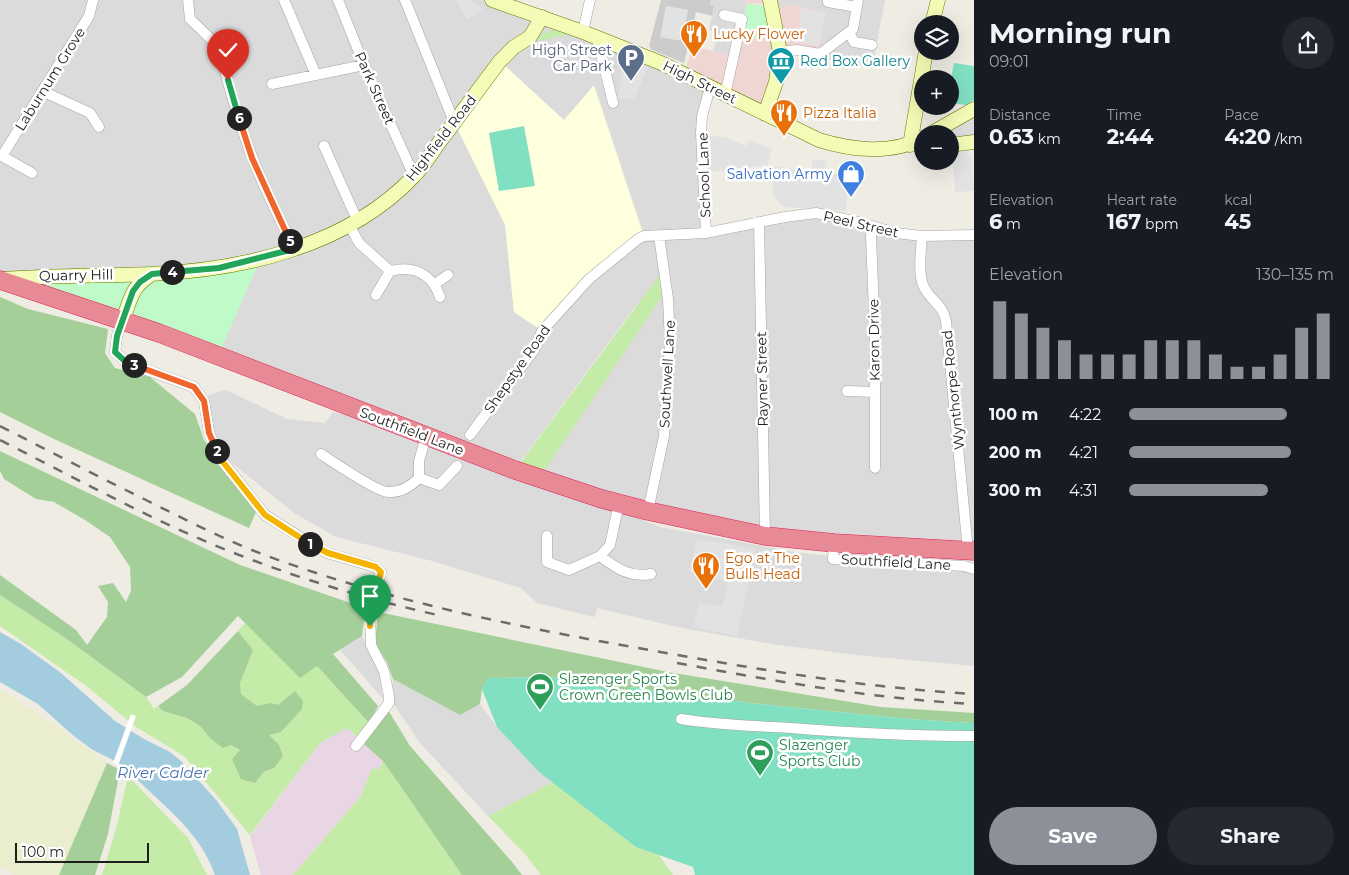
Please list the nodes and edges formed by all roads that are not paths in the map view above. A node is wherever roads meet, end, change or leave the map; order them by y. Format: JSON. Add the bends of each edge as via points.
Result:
{"nodes":[{"id":1,"x":93,"y":0,"type":"edge"},
{"id":2,"x":188,"y":0,"type":"edge"},
{"id":3,"x":284,"y":0,"type":"edge"},
{"id":4,"x":338,"y":0,"type":"edge"},
{"id":5,"x":405,"y":0,"type":"edge"},
{"id":6,"x":492,"y":0,"type":"edge"},
{"id":7,"x":590,"y":0,"type":"edge"},
{"id":8,"x":770,"y":0,"type":"edge"},
{"id":9,"x":828,"y":0,"type":"edge"},
{"id":10,"x":938,"y":0,"type":"edge"},
{"id":11,"x":858,"y":3,"type":"edge"},
{"id":12,"x":724,"y":14,"type":"dead end"},
{"id":13,"x":934,"y":15,"type":"edge"},
{"id":14,"x":542,"y":17,"type":"junction"},
{"id":15,"x":583,"y":32,"type":"junction"},
{"id":16,"x":849,"y":32,"type":"junction"},
{"id":17,"x":598,"y":38,"type":"junction"},
{"id":18,"x":872,"y":45,"type":"dead end"},
{"id":19,"x":780,"y":52,"type":"junction"},
{"id":20,"x":925,"y":60,"type":"edge"},
{"id":21,"x":364,"y":65,"type":"junction"},
{"id":22,"x":316,"y":75,"type":"junction"},
{"id":23,"x":272,"y":84,"type":"dead end"},
{"id":24,"x":710,"y":88,"type":"junction"},
{"id":25,"x":42,"y":91,"type":"junction"},
{"id":26,"x":725,"y":95,"type":"junction"},
{"id":27,"x":613,"y":103,"type":"dead end"},
{"id":28,"x":974,"y":109,"type":"edge"},
{"id":29,"x":766,"y":114,"type":"junction"},
{"id":30,"x":454,"y":122,"type":"junction"},
{"id":31,"x":918,"y":125,"type":"edge"},
{"id":32,"x":946,"y":125,"type":"edge"},
{"id":33,"x":98,"y":128,"type":"dead end"},
{"id":34,"x":974,"y":142,"type":"edge"},
{"id":35,"x":959,"y":144,"type":"edge"},
{"id":36,"x":324,"y":146,"type":"dead end"},
{"id":37,"x":914,"y":146,"type":"edge"},
{"id":38,"x":1,"y":155,"type":"edge"},
{"id":39,"x":344,"y":163,"type":"dead end"},
{"id":40,"x":334,"y":169,"type":"junction"},
{"id":41,"x":32,"y":173,"type":"dead end"},
{"id":42,"x":414,"y":176,"type":"junction"},
{"id":43,"x":759,"y":222,"type":"junction"},
{"id":44,"x":354,"y":224,"type":"junction"},
{"id":45,"x":873,"y":227,"type":"junction"},
{"id":46,"x":706,"y":233,"type":"junction"},
{"id":47,"x":974,"y":235,"type":"edge"},
{"id":48,"x":659,"y":236,"type":"junction"},
{"id":49,"x":922,"y":236,"type":"junction"},
{"id":50,"x":294,"y":249,"type":"junction"},
{"id":51,"x":390,"y":271,"type":"junction"},
{"id":52,"x":152,"y":274,"type":"junction"},
{"id":53,"x":448,"y":275,"type":"dead end"},
{"id":54,"x":0,"y":280,"type":"edge"},
{"id":55,"x":435,"y":284,"type":"junction"},
{"id":56,"x":376,"y":295,"type":"dead end"},
{"id":57,"x":440,"y":298,"type":"dead end"},
{"id":58,"x":123,"y":320,"type":"junction"},
{"id":59,"x":848,"y":391,"type":"dead end"},
{"id":60,"x":875,"y":392,"type":"junction"},
{"id":61,"x":470,"y":435,"type":"dead end"},
{"id":62,"x":426,"y":436,"type":"junction"},
{"id":63,"x":321,"y":454,"type":"dead end"},
{"id":64,"x":877,"y":462,"type":"dead end"},
{"id":65,"x":457,"y":466,"type":"dead end"},
{"id":66,"x":419,"y":478,"type":"junction"},
{"id":67,"x":619,"y":503,"type":"junction"},
{"id":68,"x":648,"y":511,"type":"junction"},
{"id":69,"x":547,"y":536,"type":"dead end"},
{"id":70,"x":765,"y":536,"type":"junction"},
{"id":71,"x":834,"y":543,"type":"junction"},
{"id":72,"x":971,"y":551,"type":"edge"},
{"id":73,"x":600,"y":556,"type":"junction"},
{"id":74,"x":974,"y":569,"type":"edge"},
{"id":75,"x":651,"y":574,"type":"dead end"},
{"id":76,"x":681,"y":719,"type":"dead end"},
{"id":77,"x":974,"y":736,"type":"edge"},
{"id":78,"x":356,"y":746,"type":"dead end"}],
"edges":[{"from":1,"to":25,"type":"street","name":"Laburnum Grove","via":[[89,16]]},
{"from":2,"to":50,"type":"street","via":[[190,19],[216,44],[252,158]]},
{"from":3,"to":22,"type":"street"},
{"from":4,"to":21,"type":"street","name":"Park Street"},
{"from":5,"to":30,"type":"street"},
{"from":6,"to":14,"type":"main road","name":"High Street"},
{"from":7,"to":15,"type":"street"},
{"from":8,"to":19,"type":"main road"},
{"from":9,"to":11,"type":"street"},
{"from":10,"to":13,"type":"main road"},
{"from":11,"to":16,"type":"street","via":[[853,29]]},
{"from":12,"to":26,"type":"street","via":[[742,19]]},
{"from":14,"to":15,"type":"main road","name":"High Street"},
{"from":14,"to":30,"type":"main road","name":"Highfield Road","via":[[530,37],[500,61]]},
{"from":15,"to":17,"type":"main road","name":"High Street"},
{"from":16,"to":18,"type":"street","via":[[854,42]]},
{"from":16,"to":19,"type":"street","via":[[820,54],[797,50]]},
{"from":17,"to":24,"type":"main road","name":"High Street","via":[[661,63]]},
{"from":17,"to":27,"type":"street"},
{"from":19,"to":29,"type":"main road","via":[[776,82]]},
{"from":20,"to":31,"type":"main road"},
{"from":21,"to":22,"type":"street"},
{"from":21,"to":42,"type":"street","name":"Park Street"},
{"from":22,"to":23,"type":"street"},
{"from":24,"to":26,"type":"main road","name":"High Street"},
{"from":24,"to":46,"type":"street","name":"School Lane","via":[[701,133]]},
{"from":25,"to":33,"type":"street","via":[[90,113]]},
{"from":25,"to":38,"type":"street","name":"Laburnum Grove"},
{"from":26,"to":29,"type":"main road","name":"High Street"},
{"from":28,"to":32,"type":"main road"},
{"from":29,"to":37,"type":"main road","name":"High Street","via":[[838,146],[886,149]]},
{"from":30,"to":42,"type":"main road","name":"Highfield Road"},
{"from":34,"to":35,"type":"main road"},
{"from":36,"to":40,"type":"street"},
{"from":38,"to":41,"type":"street","name":"Laburnum Grove"},
{"from":39,"to":40,"type":"street"},
{"from":40,"to":44,"type":"street"},
{"from":42,"to":44,"type":"main road","name":"Highfield Road","via":[[386,202]]},
{"from":43,"to":45,"type":"street","name":"Peel Street","via":[[816,214]]},
{"from":43,"to":46,"type":"street","name":"Peel Street"},
{"from":43,"to":70,"type":"street","name":"Rayner Street"},
{"from":44,"to":50,"type":"main road","name":"Highfield Road"},
{"from":44,"to":51,"type":"street","via":[[359,242]]},
{"from":45,"to":49,"type":"street","name":"Peel Street","via":[[896,234]]},
{"from":45,"to":60,"type":"street","name":"Karon Drive"},
{"from":46,"to":48,"type":"street","name":"Peel Street"},
{"from":47,"to":49,"type":"street","name":"Peel Street"},
{"from":48,"to":61,"type":"street","name":"Shepstye Road","via":[[638,239],[589,279],[542,331],[534,350]]},
{"from":48,"to":68,"type":"street","name":"Southwell Lane","via":[[668,299],[670,343],[664,436]]},
{"from":49,"to":72,"type":"street","name":"Wynthorpe Road","via":[[923,285],[943,310],[946,321]]},
{"from":50,"to":52,"type":"main road","name":"Quarry Hill","via":[[219,268]]},
{"from":51,"to":55,"type":"street","via":[[416,270]]},
{"from":51,"to":56,"type":"street"},
{"from":52,"to":54,"type":"main road","name":"Quarry Hill","via":[[48,275]]},
{"from":52,"to":58,"type":"main road","via":[[133,291]]},
{"from":53,"to":55,"type":"street"},
{"from":54,"to":58,"type":"highway","name":"Southfield Lane"},
{"from":55,"to":57,"type":"street"},
{"from":58,"to":62,"type":"highway","name":"Southfield Lane"},
{"from":58,"to":78,"type":"street","bridge":true,"via":[[115,352],[127,363],[194,387],[204,401],[209,433],[219,457],[265,515],[328,553],[376,567],[381,572],[370,608],[371,645],[384,671],[389,704]]},
{"from":59,"to":60,"type":"street","name":"Karon Drive"},
{"from":60,"to":64,"type":"street","name":"Karon Drive"},
{"from":62,"to":66,"type":"street","via":[[419,461]]},
{"from":62,"to":67,"type":"highway","name":"Southfield Lane","via":[[549,483]]},
{"from":63,"to":66,"type":"street","via":[[388,493],[411,487]]},
{"from":65,"to":66,"type":"street","via":[[439,484]]},
{"from":67,"to":68,"type":"highway","name":"Southfield Lane"},
{"from":67,"to":73,"type":"street","via":[[610,545]]},
{"from":68,"to":70,"type":"highway","name":"Southfield Lane"},
{"from":69,"to":73,"type":"street","via":[[547,562],[569,570]]},
{"from":70,"to":71,"type":"highway","name":"Southfield Lane"},
{"from":71,"to":72,"type":"highway","name":"Southfield Lane"},
{"from":71,"to":74,"type":"street","name":"Southfield Lane","via":[[833,559]]},
{"from":73,"to":75,"type":"street","via":[[621,572],[641,576]]},
{"from":76,"to":77,"type":"street","via":[[824,731]]}]}
